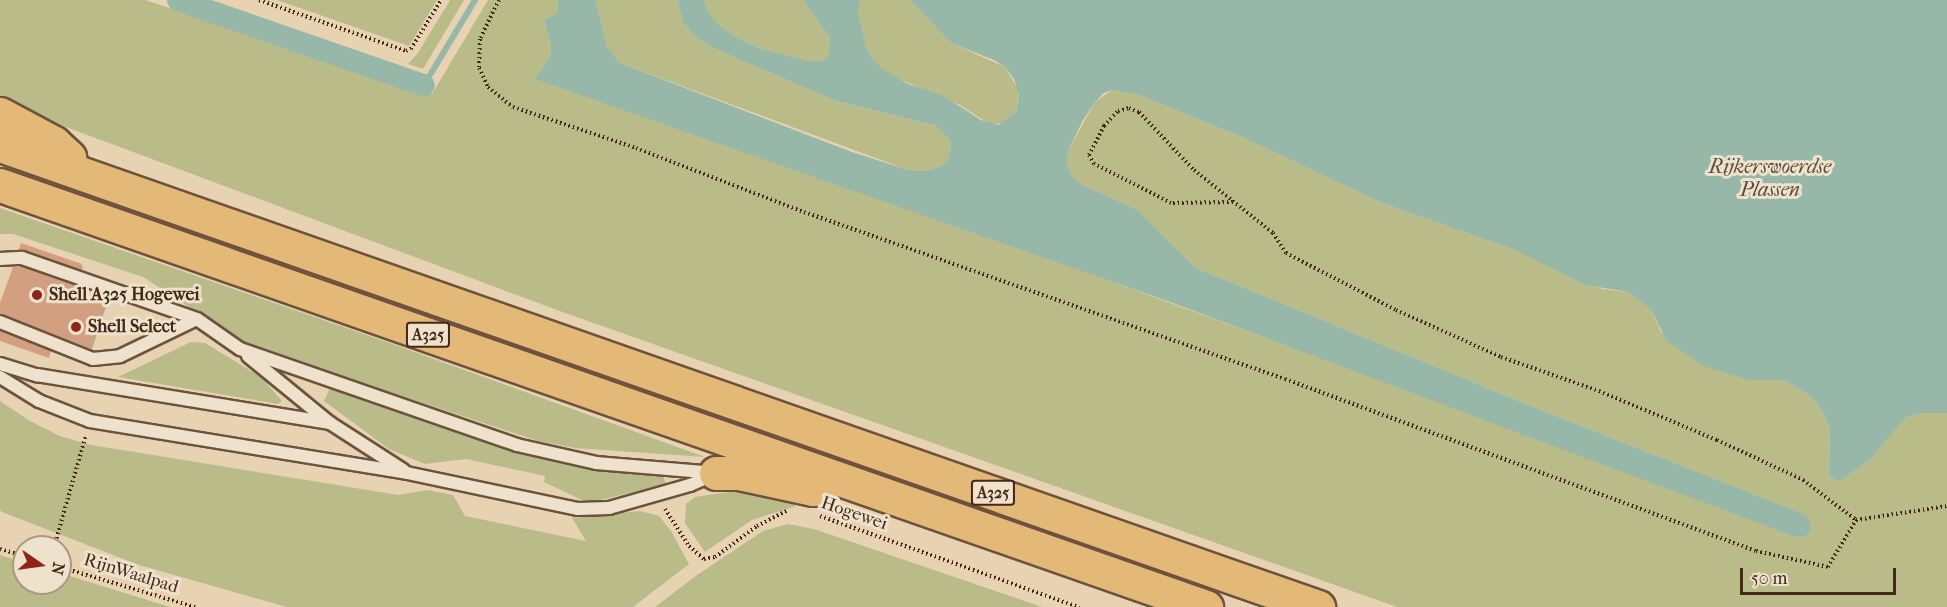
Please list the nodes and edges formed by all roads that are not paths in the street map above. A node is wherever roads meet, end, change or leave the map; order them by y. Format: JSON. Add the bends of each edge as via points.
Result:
{"nodes":[{"id":1,"x":0,"y":114,"type":"edge"},
{"id":2,"x":0,"y":145,"type":"edge"},
{"id":3,"x":93,"y":178,"type":"junction"},
{"id":4,"x":0,"y":185,"type":"edge"},
{"id":5,"x":0,"y":259,"type":"edge"},
{"id":6,"x":197,"y":319,"type":"junction"},
{"id":7,"x":0,"y":322,"type":"edge"},
{"id":8,"x":240,"y":349,"type":"junction"},
{"id":9,"x":0,"y":364,"type":"edge"},
{"id":10,"x":0,"y":376,"type":"edge"},
{"id":11,"x":330,"y":423,"type":"junction"},
{"id":12,"x":407,"y":473,"type":"junction"},
{"id":13,"x":716,"y":473,"type":"junction"},
{"id":14,"x":856,"y":484,"type":"junction"},
{"id":15,"x":1206,"y":607,"type":"edge"},
{"id":16,"x":1318,"y":607,"type":"edge"}],
"edges":[{"from":1,"to":3,"type":"highway","via":[[54,143]]},
{"from":2,"to":3,"type":"highway","number":"A325"},
{"from":3,"to":16,"type":"highway","number":"A325"},
{"from":4,"to":14,"type":"highway","number":"A325"},
{"from":5,"to":6,"type":"lane","via":[[22,258]]},
{"from":6,"to":7,"type":"lane","via":[[120,356],[93,359]]},
{"from":6,"to":8,"type":"lane"},
{"from":8,"to":11,"type":"lane"},
{"from":8,"to":13,"type":"lane","via":[[517,445],[596,464]]},
{"from":9,"to":11,"type":"lane","via":[[37,375]]},
{"from":10,"to":12,"type":"lane","via":[[39,401],[90,421]]},
{"from":11,"to":12,"type":"lane"},
{"from":12,"to":13,"type":"lane","via":[[578,509],[609,508],[690,485]]},
{"from":13,"to":14,"type":"highway","via":[[739,473],[813,489]]},
{"from":14,"to":15,"type":"highway","number":"A325"}]}
